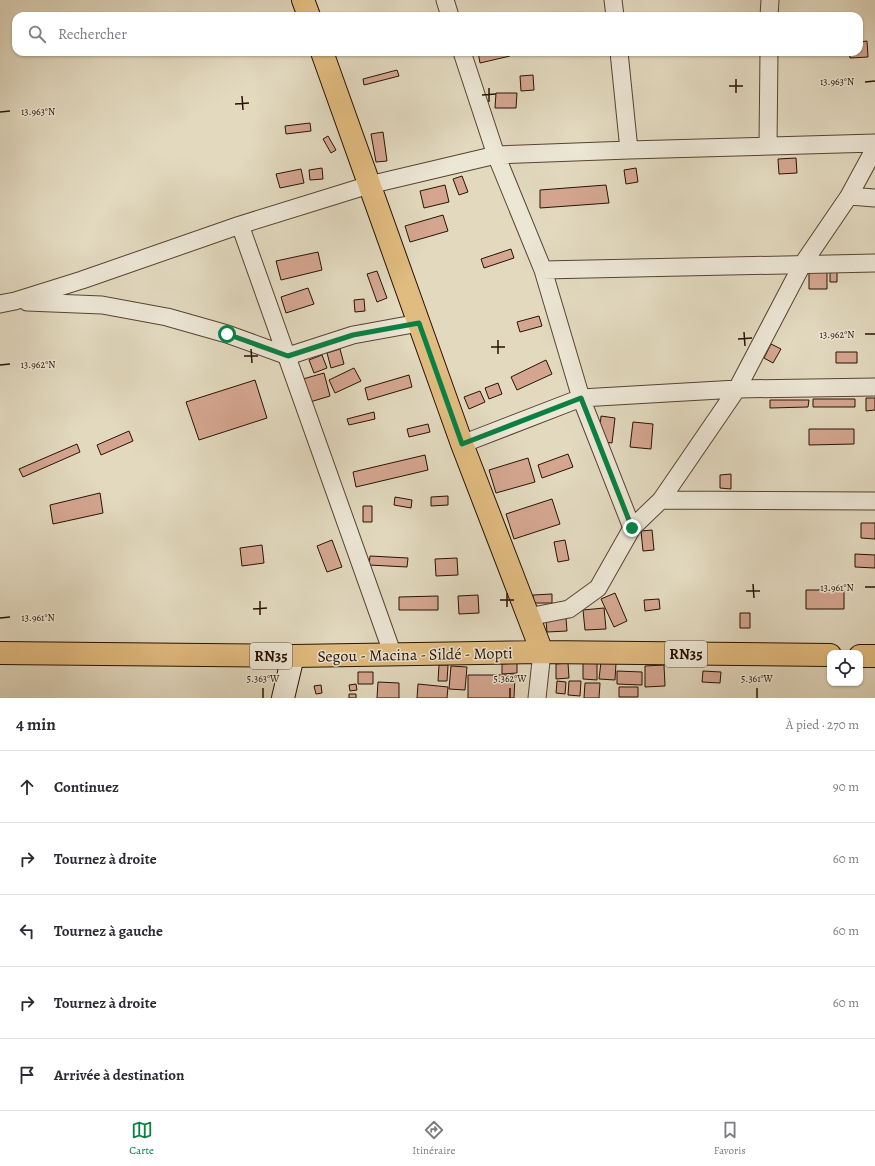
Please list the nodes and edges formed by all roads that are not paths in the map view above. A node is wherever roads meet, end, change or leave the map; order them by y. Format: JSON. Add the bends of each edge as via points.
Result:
{"nodes":[{"id":1,"x":303,"y":0,"type":"edge"},
{"id":2,"x":445,"y":0,"type":"edge"},
{"id":3,"x":613,"y":0,"type":"edge"},
{"id":4,"x":770,"y":0,"type":"edge"},
{"id":5,"x":308,"y":12,"type":"edge"},
{"id":6,"x":449,"y":12,"type":"edge"},
{"id":7,"x":614,"y":12,"type":"edge"},
{"id":8,"x":769,"y":12,"type":"edge"},
{"id":9,"x":323,"y":56,"type":"edge"},
{"id":10,"x":463,"y":56,"type":"edge"},
{"id":11,"x":619,"y":56,"type":"edge"},
{"id":12,"x":769,"y":56,"type":"edge"},
{"id":13,"x":875,"y":143,"type":"edge"},
{"id":14,"x":768,"y":146,"type":"junction"},
{"id":15,"x":875,"y":148,"type":"edge"},
{"id":16,"x":629,"y":150,"type":"junction"},
{"id":17,"x":496,"y":155,"type":"junction"},
{"id":18,"x":369,"y":185,"type":"junction"},
{"id":19,"x":849,"y":196,"type":"junction"},
{"id":20,"x":875,"y":198,"type":"edge"},
{"id":21,"x":240,"y":224,"type":"junction"},
{"id":22,"x":875,"y":263,"type":"edge"},
{"id":23,"x":802,"y":265,"type":"junction"},
{"id":24,"x":543,"y":270,"type":"junction"},
{"id":25,"x":8,"y":302,"type":"edge"},
{"id":26,"x":419,"y":323,"type":"junction"},
{"id":27,"x":288,"y":356,"type":"junction"},
{"id":28,"x":875,"y":387,"type":"edge"},
{"id":29,"x":737,"y":389,"type":"junction"},
{"id":30,"x":581,"y":398,"type":"junction"},
{"id":31,"x":462,"y":444,"type":"junction"},
{"id":32,"x":661,"y":500,"type":"junction"},
{"id":33,"x":875,"y":501,"type":"edge"},
{"id":34,"x":632,"y":528,"type":"junction"},
{"id":35,"x":528,"y":616,"type":"junction"},
{"id":36,"x":542,"y":652,"type":"junction"},
{"id":37,"x":0,"y":653,"type":"edge"},
{"id":38,"x":393,"y":655,"type":"junction"},
{"id":39,"x":827,"y":655,"type":"edge"},
{"id":40,"x":293,"y":656,"type":"junction"},
{"id":41,"x":863,"y":656,"type":"edge"},
{"id":42,"x":875,"y":656,"type":"edge"},
{"id":43,"x":283,"y":698,"type":"edge"},
{"id":44,"x":537,"y":698,"type":"edge"}],
"edges":[{"from":1,"to":5,"type":"main road"},
{"from":2,"to":6,"type":"street"},
{"from":3,"to":7,"type":"street"},
{"from":4,"to":8,"type":"street"},
{"from":9,"to":18,"type":"main road"},
{"from":10,"to":17,"type":"street"},
{"from":11,"to":16,"type":"street"},
{"from":12,"to":14,"type":"street"},
{"from":13,"to":14,"type":"street"},
{"from":14,"to":16,"type":"street"},
{"from":15,"to":19,"type":"street"},
{"from":16,"to":17,"type":"street"},
{"from":17,"to":18,"type":"street"},
{"from":17,"to":24,"type":"street"},
{"from":18,"to":21,"type":"street"},
{"from":18,"to":26,"type":"main road"},
{"from":19,"to":20,"type":"street"},
{"from":19,"to":23,"type":"street"},
{"from":21,"to":25,"type":"street","via":[[82,280]]},
{"from":21,"to":27,"type":"street"},
{"from":22,"to":23,"type":"street"},
{"from":23,"to":24,"type":"street"},
{"from":23,"to":29,"type":"street"},
{"from":24,"to":30,"type":"street"},
{"from":25,"to":27,"type":"street","via":[[102,305],[167,317],[227,334]]},
{"from":26,"to":27,"type":"street","via":[[353,335]]},
{"from":26,"to":31,"type":"main road"},
{"from":27,"to":38,"type":"street"},
{"from":28,"to":29,"type":"street"},
{"from":29,"to":30,"type":"street"},
{"from":29,"to":32,"type":"street"},
{"from":30,"to":31,"type":"street"},
{"from":30,"to":34,"type":"street"},
{"from":31,"to":35,"type":"main road"},
{"from":32,"to":33,"type":"street"},
{"from":32,"to":34,"type":"street"},
{"from":34,"to":35,"type":"street","via":[[598,588],[569,608]]},
{"from":35,"to":36,"type":"main road"},
{"from":36,"to":38,"type":"main road","name":"Segou - Macina - Sildé - Mopti","number":"RN35"},
{"from":36,"to":39,"type":"main road","name":"Segou - Macina - Sildé - Mopti","number":"RN35"},
{"from":36,"to":44,"type":"street"},
{"from":37,"to":40,"type":"main road","name":"Segou - Macina - Sildé - Mopti","number":"RN35"},
{"from":38,"to":40,"type":"main road","name":"Segou - Macina - Sildé - Mopti","number":"RN35"},
{"from":40,"to":43,"type":"main road"},
{"from":41,"to":42,"type":"main road"}]}
